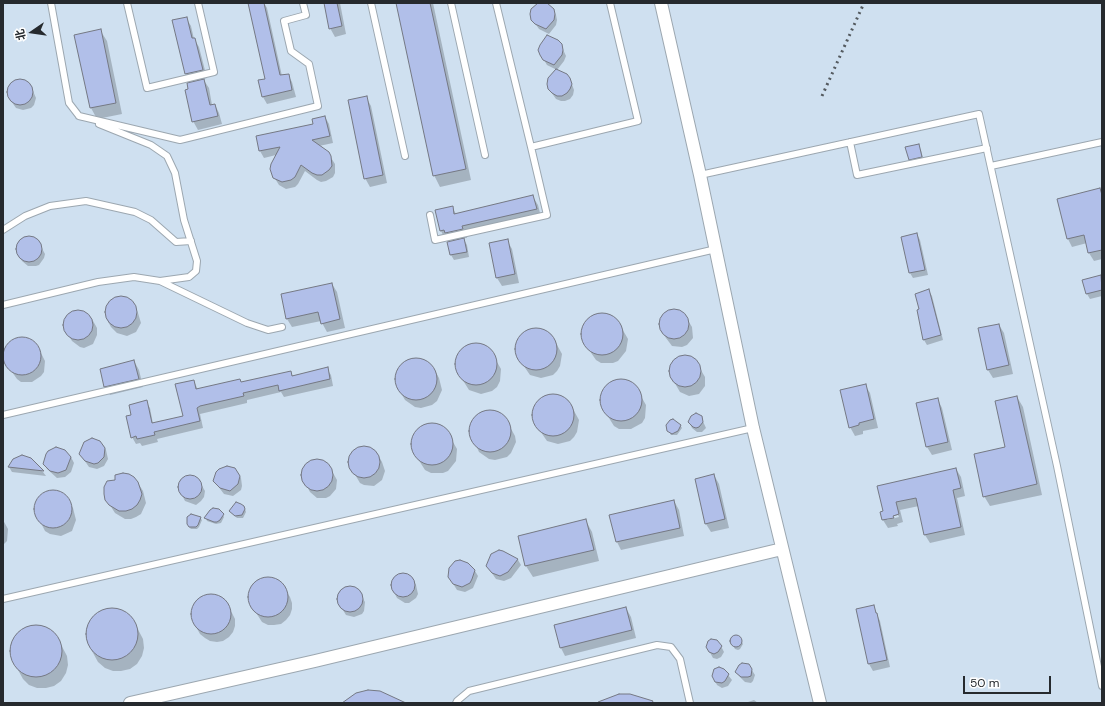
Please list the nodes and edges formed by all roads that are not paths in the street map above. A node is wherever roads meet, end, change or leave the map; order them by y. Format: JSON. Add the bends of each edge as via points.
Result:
{"nodes":[{"id":1,"x":51,"y":3,"type":"edge"},
{"id":2,"x":127,"y":3,"type":"edge"},
{"id":3,"x":198,"y":3,"type":"edge"},
{"id":4,"x":303,"y":3,"type":"edge"},
{"id":5,"x":371,"y":3,"type":"edge"},
{"id":6,"x":451,"y":3,"type":"edge"},
{"id":7,"x":496,"y":3,"type":"edge"},
{"id":8,"x":610,"y":3,"type":"edge"},
{"id":9,"x":661,"y":3,"type":"edge"},
{"id":10,"x":79,"y":116,"type":"junction"},
{"id":11,"x":850,"y":142,"type":"junction"},
{"id":12,"x":1102,"y":142,"type":"edge"},
{"id":13,"x":531,"y":147,"type":"junction"},
{"id":14,"x":987,"y":148,"type":"junction"},
{"id":15,"x":485,"y":155,"type":"dead end"},
{"id":16,"x":405,"y":156,"type":"dead end"},
{"id":17,"x":991,"y":166,"type":"junction"},
{"id":18,"x":700,"y":175,"type":"junction"},
{"id":19,"x":430,"y":215,"type":"dead end"},
{"id":20,"x":3,"y":230,"type":"edge"},
{"id":21,"x":191,"y":242,"type":"junction"},
{"id":22,"x":716,"y":249,"type":"junction"},
{"id":23,"x":160,"y":281,"type":"junction"},
{"id":24,"x":3,"y":305,"type":"edge"},
{"id":25,"x":282,"y":327,"type":"dead end"},
{"id":26,"x":3,"y":415,"type":"edge"},
{"id":27,"x":753,"y":428,"type":"junction"},
{"id":28,"x":782,"y":549,"type":"junction"},
{"id":29,"x":3,"y":599,"type":"edge"},
{"id":30,"x":1102,"y":686,"type":"edge"},
{"id":31,"x":130,"y":703,"type":"edge"},
{"id":32,"x":456,"y":703,"type":"edge"},
{"id":33,"x":690,"y":703,"type":"edge"},
{"id":34,"x":820,"y":703,"type":"edge"}],
"edges":[{"from":1,"to":10,"type":"lane","via":[[69,103]]},
{"from":2,"to":3,"type":"lane","via":[[147,88],[214,72]]},
{"from":4,"to":10,"type":"lane","via":[[306,16],[284,21],[291,50],[309,64],[318,106],[180,140]]},
{"from":5,"to":16,"type":"lane"},
{"from":6,"to":15,"type":"lane"},
{"from":7,"to":13,"type":"lane"},
{"from":8,"to":13,"type":"lane","via":[[638,121]]},
{"from":9,"to":18,"type":"street"},
{"from":10,"to":21,"type":"lane","via":[[151,145],[167,156],[175,173]]},
{"from":11,"to":14,"type":"lane","via":[[857,175]]},
{"from":11,"to":14,"type":"lane","via":[[979,114]]},
{"from":11,"to":18,"type":"lane"},
{"from":12,"to":17,"type":"lane"},
{"from":13,"to":19,"type":"lane","via":[[546,215],[435,240]]},
{"from":14,"to":17,"type":"lane"},
{"from":17,"to":30,"type":"lane"},
{"from":18,"to":22,"type":"street"},
{"from":20,"to":21,"type":"lane","via":[[25,216],[50,206],[86,201],[136,212],[151,220],[176,242]]},
{"from":21,"to":23,"type":"lane","via":[[197,261],[196,271],[189,277]]},
{"from":22,"to":26,"type":"lane"},
{"from":22,"to":27,"type":"street"},
{"from":23,"to":24,"type":"lane","via":[[134,277],[98,282]]},
{"from":23,"to":25,"type":"lane","via":[[247,323],[268,330]]},
{"from":27,"to":28,"type":"street"},
{"from":27,"to":29,"type":"lane"},
{"from":28,"to":31,"type":"street"},
{"from":28,"to":34,"type":"street"},
{"from":32,"to":33,"type":"lane","via":[[469,691],[657,645],[671,648],[680,659]]}]}
